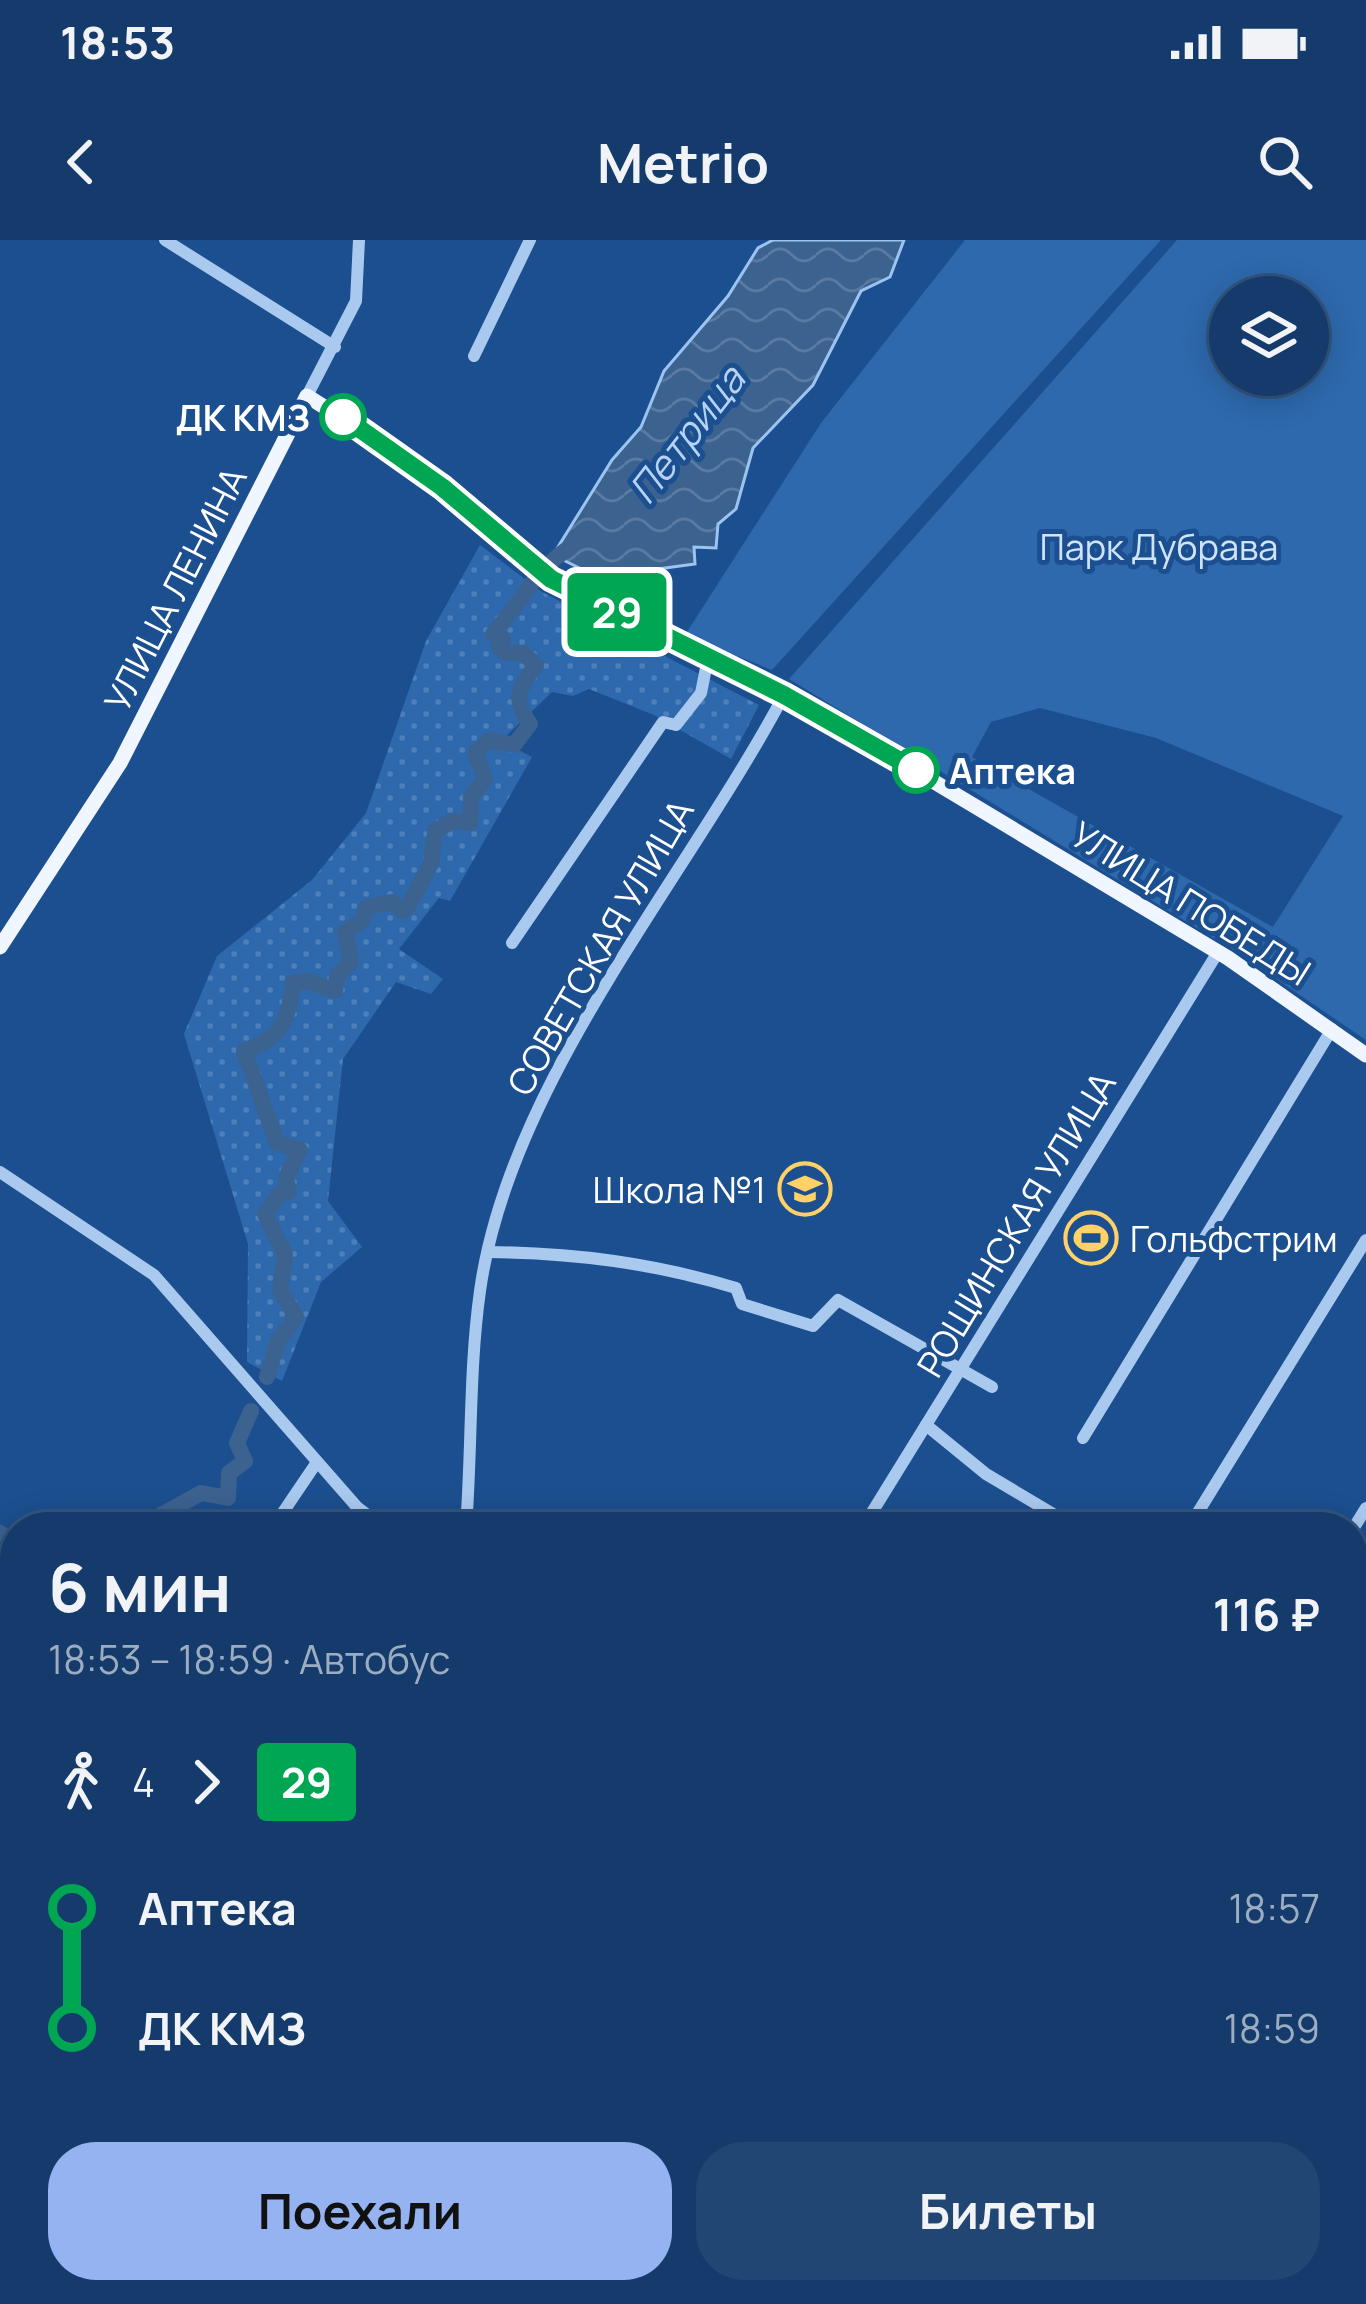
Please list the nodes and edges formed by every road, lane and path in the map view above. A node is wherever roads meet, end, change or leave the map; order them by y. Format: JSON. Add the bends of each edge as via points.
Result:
{"nodes":[{"id":1,"x":165,"y":240,"type":"edge"},
{"id":2,"x":359,"y":240,"type":"edge"},
{"id":3,"x":530,"y":240,"type":"edge"},
{"id":4,"x":335,"y":347,"type":"junction"},
{"id":5,"x":475,"y":356,"type":"dead end"},
{"id":6,"x":307,"y":396,"type":"junction"},
{"id":7,"x":709,"y":658,"type":"junction"},
{"id":8,"x":784,"y":695,"type":"junction"},
{"id":9,"x":512,"y":944,"type":"dead end"},
{"id":10,"x":0,"y":947,"type":"edge"},
{"id":11,"x":1217,"y":952,"type":"junction"},
{"id":12,"x":1332,"y":1029,"type":"junction"},
{"id":13,"x":1366,"y":1055,"type":"edge"},
{"id":14,"x":0,"y":1172,"type":"edge"},
{"id":15,"x":1366,"y":1240,"type":"edge"},
{"id":16,"x":489,"y":1252,"type":"junction"},
{"id":17,"x":962,"y":1372,"type":"junction"},
{"id":18,"x":992,"y":1387,"type":"dead end"},
{"id":19,"x":926,"y":1425,"type":"junction"},
{"id":20,"x":1083,"y":1438,"type":"dead end"},
{"id":21,"x":317,"y":1462,"type":"junction"},
{"id":22,"x":283,"y":1512,"type":"edge"},
{"id":23,"x":363,"y":1512,"type":"edge"},
{"id":24,"x":467,"y":1512,"type":"edge"},
{"id":25,"x":872,"y":1512,"type":"edge"},
{"id":26,"x":1050,"y":1512,"type":"edge"},
{"id":27,"x":1198,"y":1512,"type":"edge"}],
"edges":[{"from":1,"to":4,"type":"street"},
{"from":2,"to":4,"type":"street","name":"УЛИЦА ЛЕНИНА","via":[[356,301]]},
{"from":3,"to":5,"type":"street"},
{"from":4,"to":6,"type":"street","name":"УЛИЦА ЛЕНИНА"},
{"from":6,"to":7,"type":"main road","name":"УЛИЦА ПОБЕДЫ","via":[[400,455],[551,579]]},
{"from":6,"to":10,"type":"main road","name":"УЛИЦА ЛЕНИНА","via":[[120,763]]},
{"from":7,"to":8,"type":"main road","name":"УЛИЦА ПОБЕДЫ"},
{"from":7,"to":9,"type":"street","via":[[701,693],[676,725],[663,722]]},
{"from":8,"to":11,"type":"main road","name":"УЛИЦА ПОБЕДЫ"},
{"from":8,"to":16,"type":"street","name":"СОВЕТСКАЯ УЛИЦА","via":[[541,1101]]},
{"from":11,"to":12,"type":"main road","name":"УЛИЦА ПОБЕДЫ"},
{"from":11,"to":17,"type":"street","name":"РОЩИНСКАЯ УЛИЦА"},
{"from":12,"to":13,"type":"main road","name":"УЛИЦА ПОБЕДЫ"},
{"from":12,"to":20,"type":"street"},
{"from":14,"to":21,"type":"street","via":[[154,1275]]},
{"from":15,"to":27,"type":"street"},
{"from":16,"to":17,"type":"street","via":[[658,1264],[736,1288],[742,1304],[814,1326],[838,1300]]},
{"from":16,"to":24,"type":"street","name":"СОВЕТСКАЯ УЛИЦА"},
{"from":17,"to":18,"type":"street"},
{"from":17,"to":19,"type":"street","name":"РОЩИНСКАЯ УЛИЦА"},
{"from":19,"to":25,"type":"street","name":"РОЩИНСКАЯ УЛИЦА"},
{"from":19,"to":26,"type":"street"},
{"from":21,"to":22,"type":"street"},
{"from":21,"to":23,"type":"street"}]}
